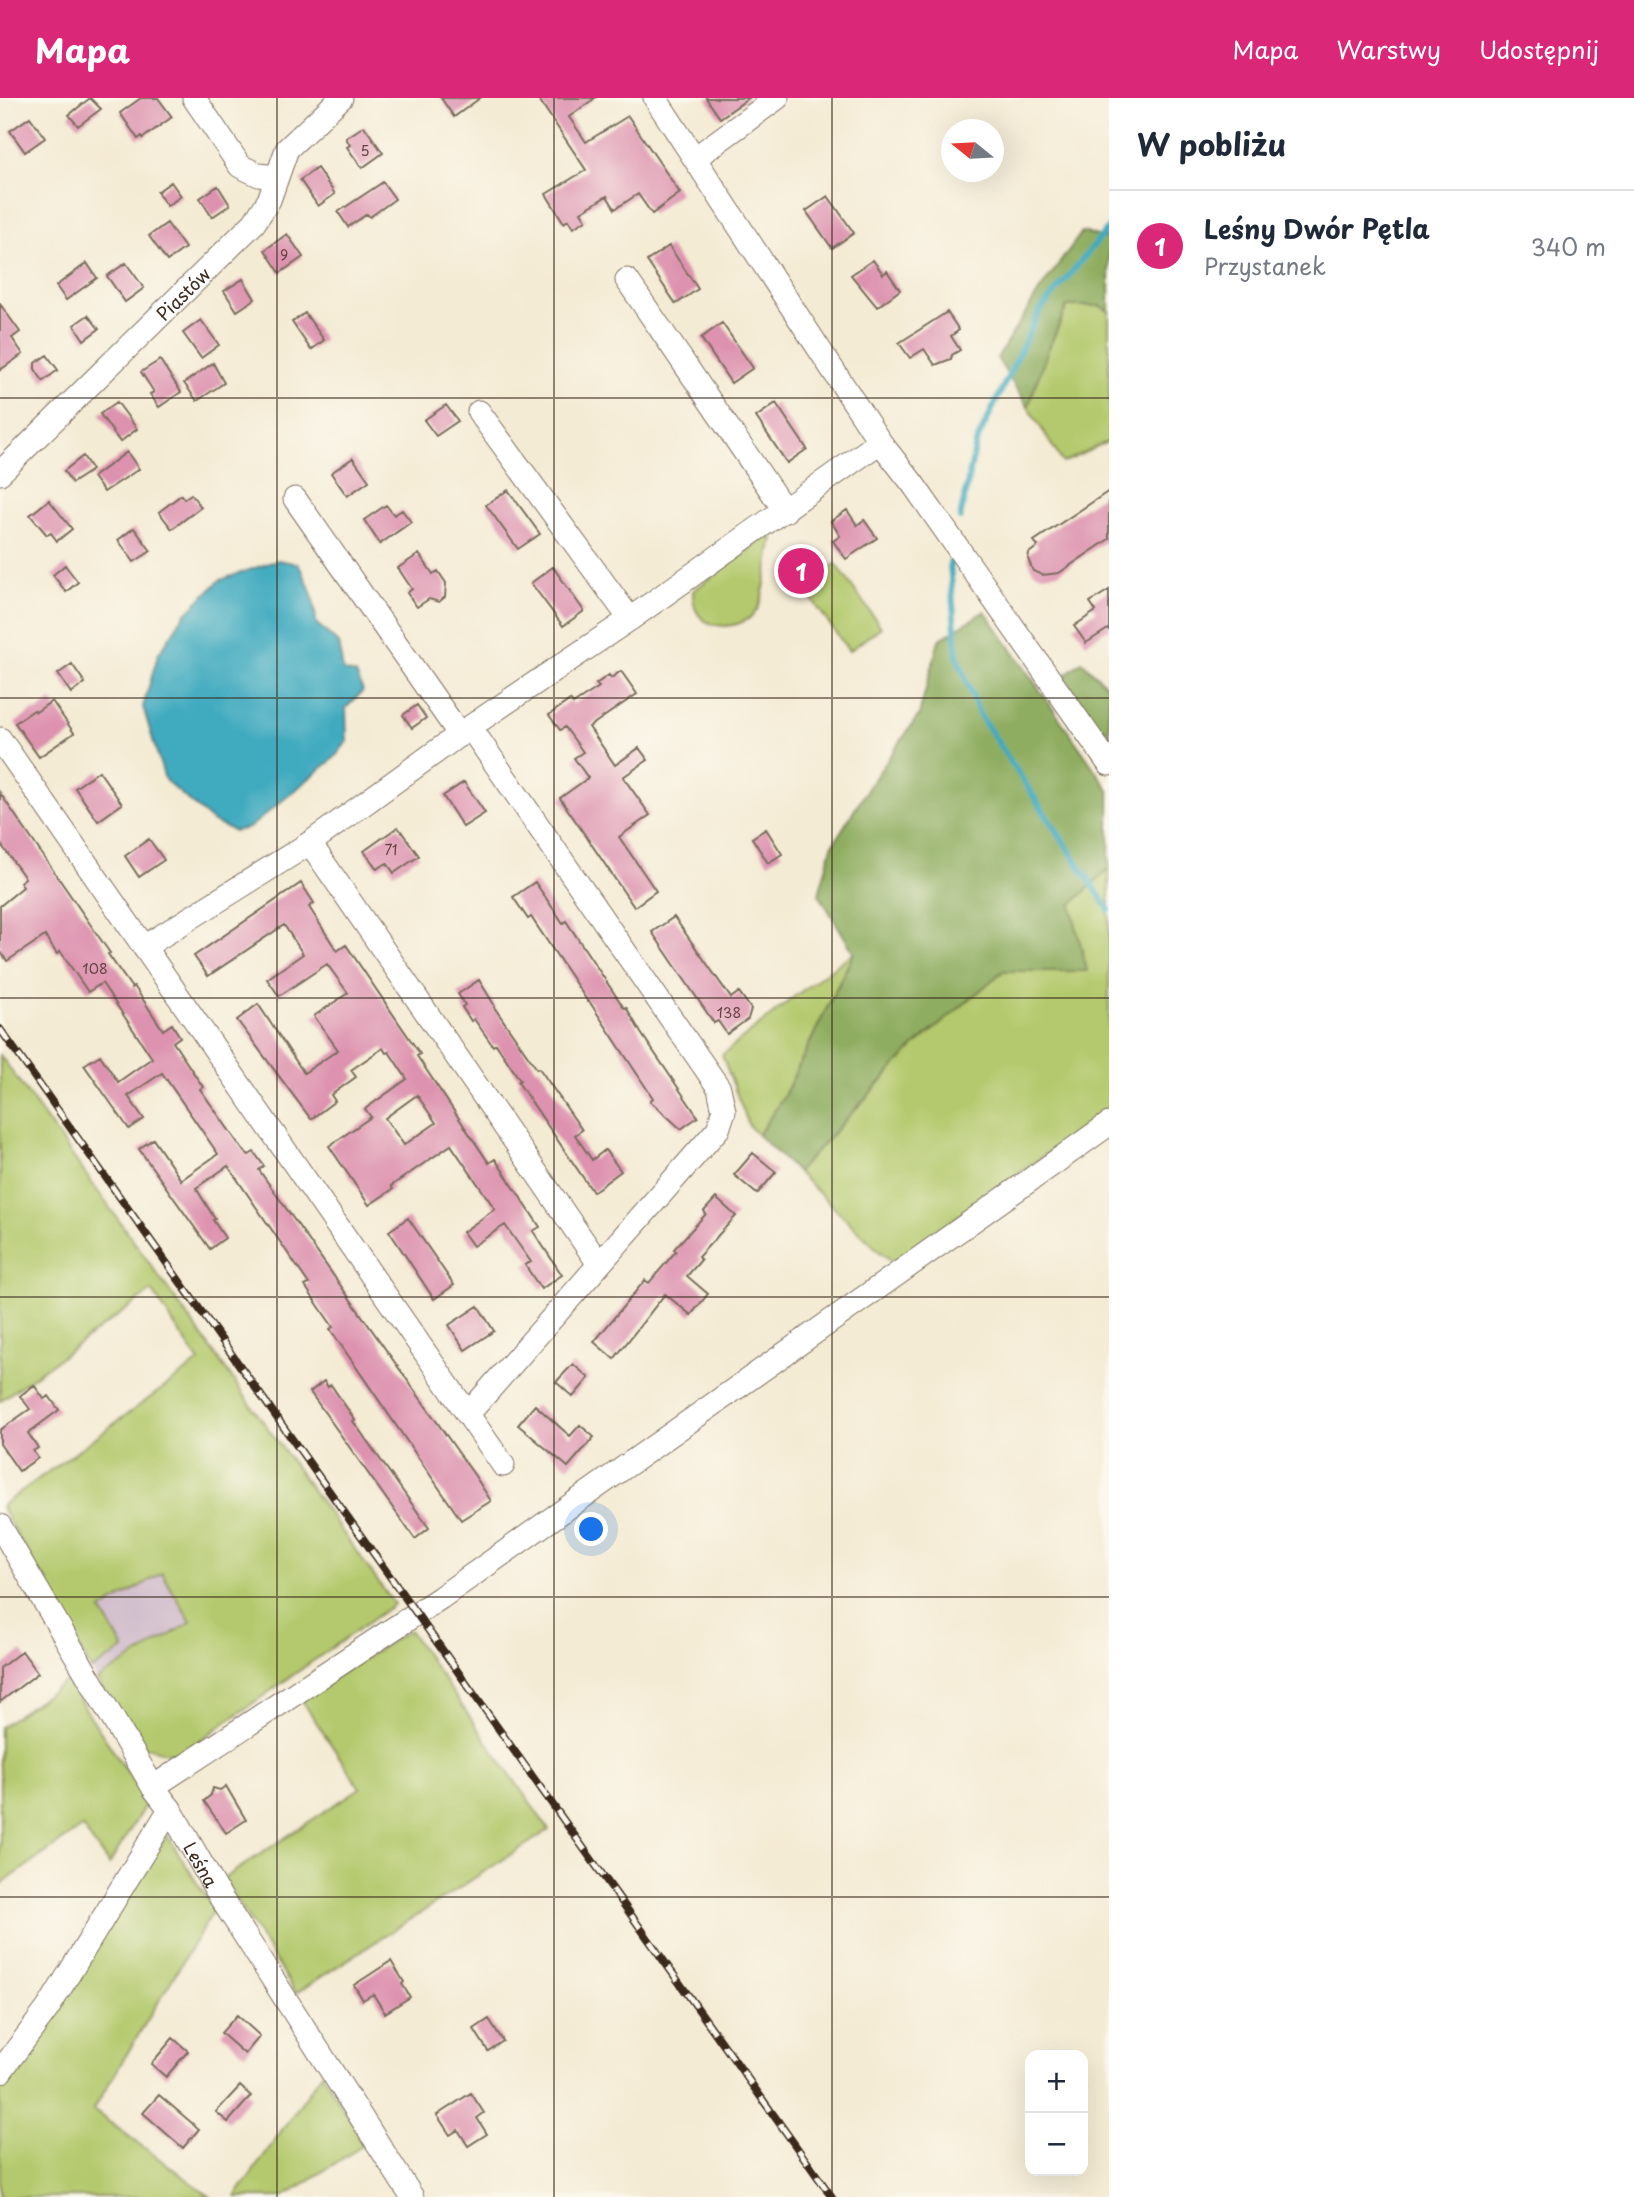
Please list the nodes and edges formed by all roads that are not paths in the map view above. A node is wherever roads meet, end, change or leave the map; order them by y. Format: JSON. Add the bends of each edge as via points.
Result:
{"nodes":[{"id":1,"x":194,"y":98,"type":"edge"},
{"id":2,"x":341,"y":98,"type":"edge"},
{"id":3,"x":654,"y":98,"type":"edge"},
{"id":4,"x":777,"y":98,"type":"edge"},
{"id":5,"x":695,"y":158,"type":"junction"},
{"id":6,"x":276,"y":177,"type":"junction"},
{"id":7,"x":627,"y":279,"type":"dead end"},
{"id":8,"x":479,"y":412,"type":"dead end"},
{"id":9,"x":880,"y":442,"type":"junction"},
{"id":10,"x":0,"y":473,"type":"edge"},
{"id":11,"x":295,"y":499,"type":"dead end"},
{"id":12,"x":785,"y":510,"type":"junction"},
{"id":13,"x":630,"y":619,"type":"junction"},
{"id":14,"x":465,"y":731,"type":"junction"},
{"id":15,"x":0,"y":739,"type":"edge"},
{"id":16,"x":1109,"y":764,"type":"edge"},
{"id":17,"x":310,"y":843,"type":"junction"},
{"id":18,"x":144,"y":947,"type":"junction"},
{"id":19,"x":1109,"y":1124,"type":"edge"},
{"id":20,"x":599,"y":1264,"type":"junction"},
{"id":21,"x":468,"y":1414,"type":"junction"},
{"id":22,"x":503,"y":1465,"type":"dead end"},
{"id":23,"x":0,"y":1526,"type":"edge"},
{"id":24,"x":153,"y":1787,"type":"junction"},
{"id":25,"x":170,"y":1809,"type":"junction"},
{"id":26,"x":0,"y":2072,"type":"edge"},
{"id":27,"x":412,"y":2197,"type":"edge"}],
"edges":[{"from":1,"to":6,"type":"street","via":[[240,166]]},
{"from":2,"to":6,"type":"street","name":"Piastów","via":[[287,149]]},
{"from":3,"to":5,"type":"street"},
{"from":4,"to":5,"type":"street"},
{"from":5,"to":9,"type":"street"},
{"from":6,"to":10,"type":"street","name":"Piastów","via":[[269,200],[254,223]]},
{"from":7,"to":12,"type":"street"},
{"from":8,"to":13,"type":"street"},
{"from":9,"to":12,"type":"street"},
{"from":9,"to":16,"type":"street"},
{"from":11,"to":14,"type":"street"},
{"from":12,"to":13,"type":"street"},
{"from":13,"to":14,"type":"street"},
{"from":14,"to":17,"type":"street"},
{"from":14,"to":20,"type":"street","via":[[719,1087],[724,1111],[718,1129]]},
{"from":15,"to":18,"type":"street"},
{"from":17,"to":18,"type":"street"},
{"from":17,"to":20,"type":"street"},
{"from":18,"to":21,"type":"street"},
{"from":19,"to":24,"type":"street","via":[[440,1598]]},
{"from":20,"to":21,"type":"street"},
{"from":21,"to":22,"type":"street"},
{"from":23,"to":24,"type":"street","name":"Leśna"},
{"from":24,"to":25,"type":"street","name":"Leśna"},
{"from":25,"to":26,"type":"street","via":[[48,2008]]},
{"from":25,"to":27,"type":"street","name":"Leśna","via":[[221,1898]]}]}
